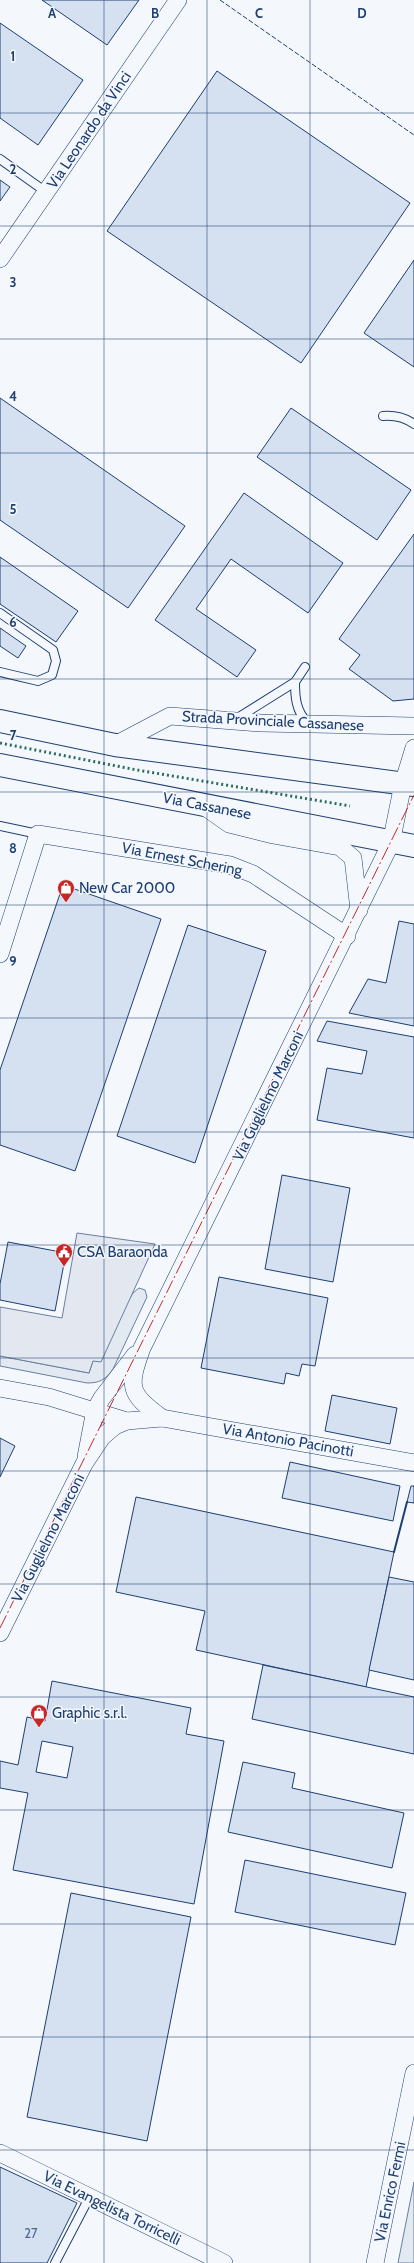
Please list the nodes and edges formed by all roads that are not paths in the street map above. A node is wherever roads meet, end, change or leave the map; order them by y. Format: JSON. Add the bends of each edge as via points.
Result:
{"nodes":[{"id":1,"x":178,"y":0,"type":"edge"},
{"id":2,"x":0,"y":159,"type":"edge"},
{"id":3,"x":46,"y":192,"type":"junction"},
{"id":4,"x":0,"y":259,"type":"edge"},
{"id":5,"x":383,"y":416,"type":"dead end"},
{"id":6,"x":414,"y":424,"type":"edge"},
{"id":7,"x":0,"y":613,"type":"edge"},
{"id":8,"x":305,"y":668,"type":"dead end"},
{"id":9,"x":0,"y":672,"type":"edge"},
{"id":10,"x":295,"y":682,"type":"junction"},
{"id":11,"x":0,"y":721,"type":"edge"},
{"id":12,"x":234,"y":721,"type":"junction"},
{"id":13,"x":310,"y":724,"type":"junction"},
{"id":14,"x":414,"y":726,"type":"edge"},
{"id":15,"x":115,"y":745,"type":"junction"},
{"id":16,"x":414,"y":748,"type":"edge"},
{"id":17,"x":0,"y":765,"type":"edge"},
{"id":18,"x":408,"y":784,"type":"edge"},
{"id":19,"x":203,"y":805,"type":"junction"},
{"id":20,"x":0,"y":826,"type":"edge"},
{"id":21,"x":38,"y":834,"type":"junction"},
{"id":22,"x":391,"y":843,"type":"junction"},
{"id":23,"x":414,"y":846,"type":"edge"},
{"id":24,"x":359,"y":910,"type":"junction"},
{"id":25,"x":347,"y":936,"type":"junction"},
{"id":26,"x":0,"y":954,"type":"edge"},
{"id":27,"x":142,"y":1348,"type":"junction"},
{"id":28,"x":0,"y":1388,"type":"edge"},
{"id":29,"x":95,"y":1410,"type":"junction"},
{"id":30,"x":162,"y":1418,"type":"junction"},
{"id":31,"x":127,"y":1421,"type":"junction"},
{"id":32,"x":414,"y":1463,"type":"edge"},
{"id":33,"x":84,"y":1464,"type":"junction"},
{"id":34,"x":0,"y":1633,"type":"edge"},
{"id":35,"x":414,"y":2073,"type":"edge"},
{"id":36,"x":0,"y":2153,"type":"edge"},
{"id":37,"x":89,"y":2198,"type":"junction"},
{"id":38,"x":55,"y":2263,"type":"edge"},
{"id":39,"x":224,"y":2263,"type":"edge"},
{"id":40,"x":375,"y":2263,"type":"edge"}],
"edges":[{"from":1,"to":3,"type":"street","name":"Via Leonardo da Vinci"},
{"from":2,"to":3,"type":"lane"},
{"from":3,"to":4,"type":"street","name":"Via Leonardo da Vinci"},
{"from":5,"to":6,"type":"lane","via":[[406,418]]},
{"from":7,"to":9,"type":"lane","via":[[53,650],[56,662],[52,675],[38,681]]},
{"from":8,"to":10,"type":"lane"},
{"from":10,"to":12,"type":"lane"},
{"from":10,"to":13,"type":"lane","via":[[297,707],[301,716]]},
{"from":11,"to":15,"type":"main road"},
{"from":12,"to":13,"type":"street","name":"Strada Provinciale Cassanese"},
{"from":12,"to":15,"type":"street","name":"Strada Provinciale Cassanese","via":[[170,716]]},
{"from":13,"to":14,"type":"street","name":"Strada Provinciale Cassanese"},
{"from":15,"to":18,"type":"main road"},
{"from":16,"to":18,"type":"street"},
{"from":17,"to":19,"type":"main road","name":"Via Cassanese"},
{"from":18,"to":22,"type":"street"},
{"from":19,"to":22,"type":"main road","name":"Via Cassanese"},
{"from":19,"to":24,"type":"street","via":[[230,824],[340,847],[353,858]]},
{"from":20,"to":21,"type":"lane","name":"Via Ernest Schering"},
{"from":21,"to":25,"type":"street","name":"Via Ernest Schering","via":[[230,865],[253,874]]},
{"from":21,"to":26,"type":"street"},
{"from":22,"to":23,"type":"main road","name":"Via Cassanese"},
{"from":22,"to":24,"type":"street","name":"Via Guglielmo Marconi"},
{"from":24,"to":25,"type":"street","name":"Via Guglielmo Marconi"},
{"from":25,"to":27,"type":"street","name":"Via Guglielmo Marconi"},
{"from":27,"to":29,"type":"street","name":"Via Guglielmo Marconi","via":[[110,1386]]},
{"from":27,"to":30,"type":"street","name":"Via Guglielmo Marconi","via":[[133,1374],[135,1393],[142,1403]]},
{"from":28,"to":29,"type":"street","via":[[49,1397]]},
{"from":29,"to":31,"type":"street"},
{"from":29,"to":33,"type":"street","name":"Via Guglielmo Marconi"},
{"from":30,"to":31,"type":"street","name":"Via Guglielmo Marconi"},
{"from":30,"to":32,"type":"street","name":"Via Antonio Pacinotti"},
{"from":31,"to":33,"type":"street","name":"Via Guglielmo Marconi","via":[[115,1426],[102,1437]]},
{"from":33,"to":34,"type":"street","name":"Via Guglielmo Marconi"},
{"from":35,"to":40,"type":"street","name":"Via Enrico Fermi"},
{"from":36,"to":37,"type":"street","name":"Via Evangelista Torricelli"},
{"from":37,"to":38,"type":"lane"},
{"from":37,"to":39,"type":"street","name":"Via Evangelista Torricelli"}]}
